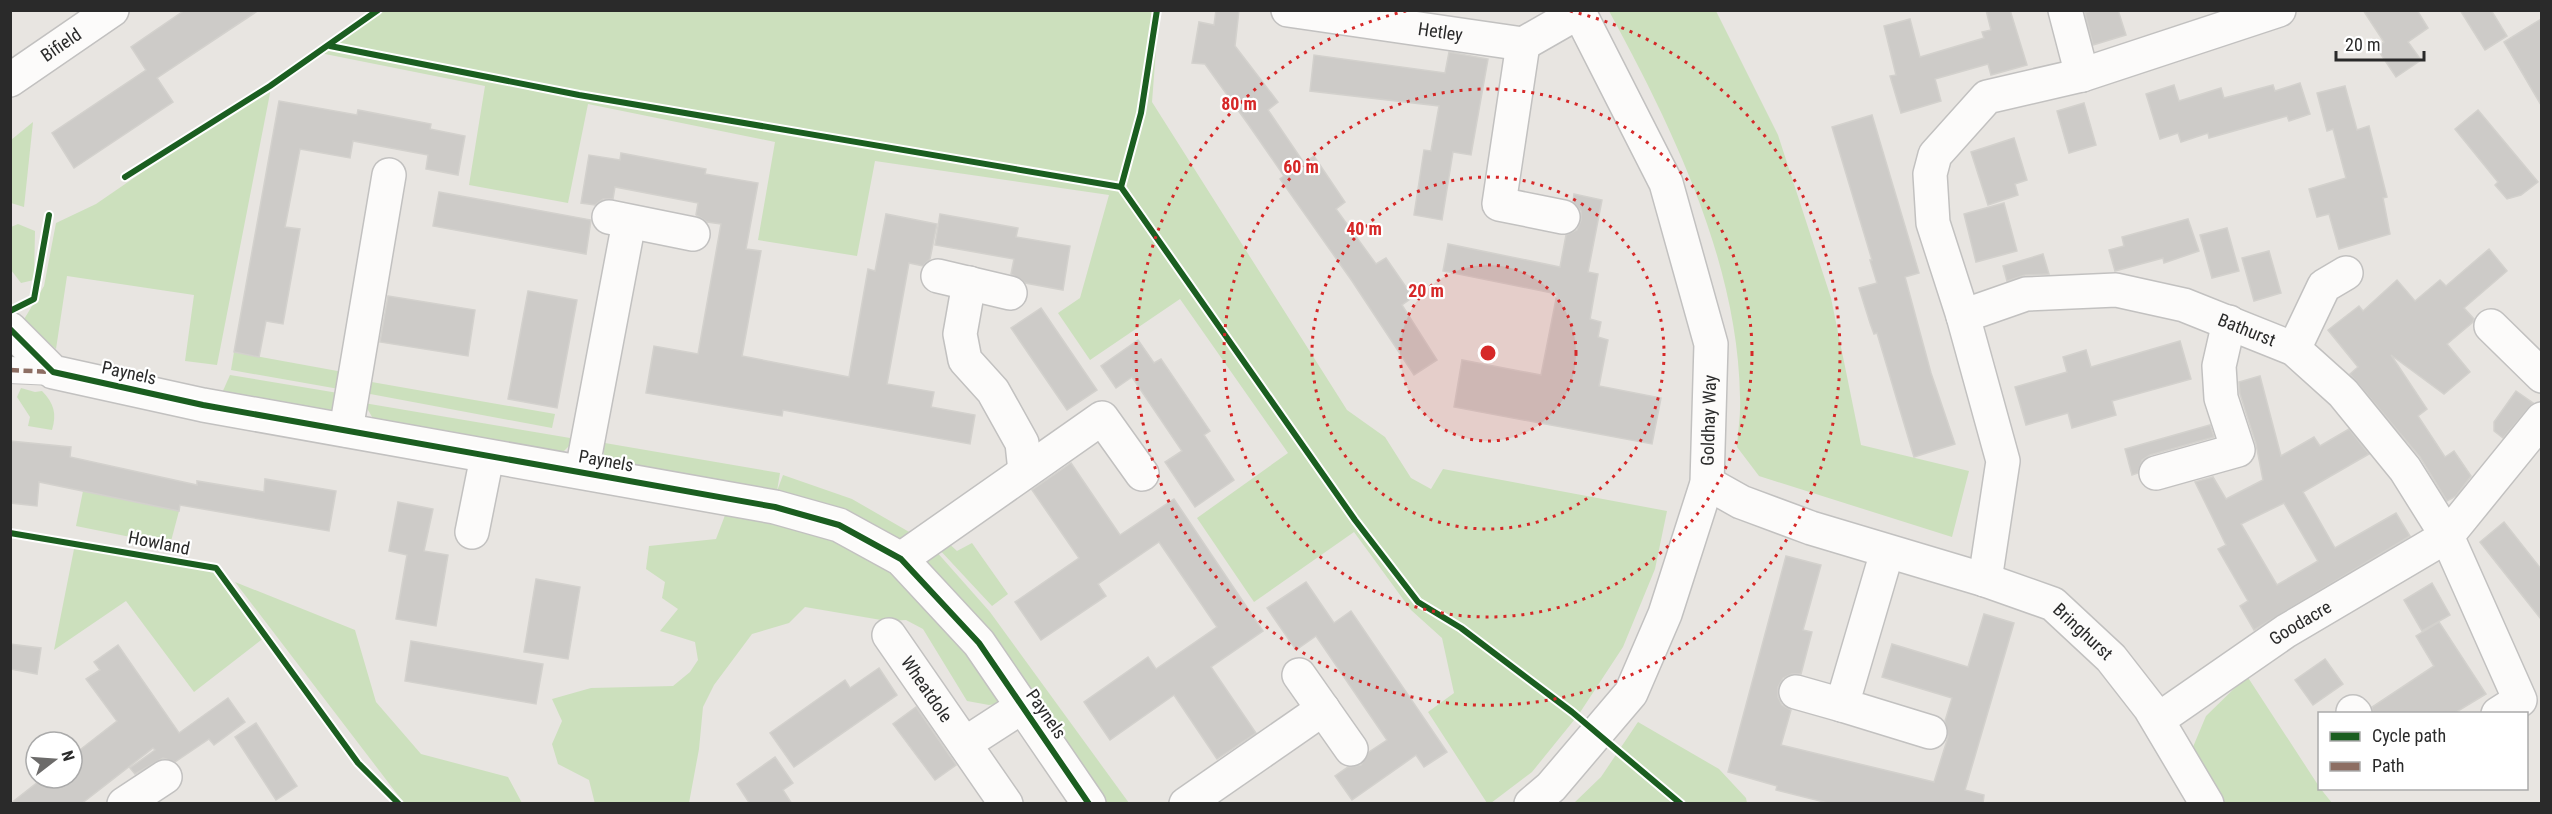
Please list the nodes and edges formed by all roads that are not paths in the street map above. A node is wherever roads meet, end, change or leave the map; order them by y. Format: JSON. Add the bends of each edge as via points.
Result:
{"nodes":[{"id":1,"x":112,"y":10,"type":"edge"},
{"id":2,"x":1288,"y":10,"type":"edge"},
{"id":3,"x":2065,"y":10,"type":"edge"},
{"id":4,"x":2279,"y":10,"type":"edge"},
{"id":5,"x":1579,"y":11,"type":"edge"},
{"id":6,"x":1523,"y":44,"type":"junction"},
{"id":7,"x":2082,"y":75,"type":"junction"},
{"id":8,"x":10,"y":80,"type":"edge"},
{"id":9,"x":391,"y":176,"type":"dead end"},
{"id":10,"x":1563,"y":218,"type":"dead end"},
{"id":11,"x":693,"y":234,"type":"dead end"},
{"id":12,"x":2346,"y":273,"type":"dead end"},
{"id":13,"x":1010,"y":293,"type":"dead end"},
{"id":14,"x":1963,"y":316,"type":"junction"},
{"id":15,"x":2229,"y":322,"type":"junction"},
{"id":16,"x":2491,"y":326,"type":"dead end"},
{"id":17,"x":10,"y":329,"type":"edge"},
{"id":18,"x":2294,"y":349,"type":"junction"},
{"id":19,"x":10,"y":370,"type":"edge"},
{"id":20,"x":53,"y":372,"type":"junction"},
{"id":21,"x":2541,"y":376,"type":"edge"},
{"id":22,"x":2541,"y":419,"type":"edge"},
{"id":23,"x":345,"y":430,"type":"junction"},
{"id":24,"x":487,"y":457,"type":"junction"},
{"id":25,"x":582,"y":471,"type":"junction"},
{"id":26,"x":1025,"y":471,"type":"junction"},
{"id":27,"x":2156,"y":473,"type":"dead end"},
{"id":28,"x":1142,"y":474,"type":"dead end"},
{"id":29,"x":1707,"y":483,"type":"junction"},
{"id":30,"x":472,"y":532,"type":"dead end"},
{"id":31,"x":2447,"y":536,"type":"junction"},
{"id":32,"x":1887,"y":552,"type":"junction"},
{"id":33,"x":901,"y":559,"type":"junction"},
{"id":34,"x":1984,"y":580,"type":"junction"},
{"id":35,"x":889,"y":635,"type":"dead end"},
{"id":36,"x":1299,"y":675,"type":"dead end"},
{"id":37,"x":1796,"y":692,"type":"dead end"},
{"id":38,"x":2520,"y":699,"type":"edge"},
{"id":39,"x":1842,"y":705,"type":"junction"},
{"id":40,"x":1023,"y":706,"type":"junction"},
{"id":41,"x":1323,"y":709,"type":"junction"},
{"id":42,"x":2158,"y":719,"type":"junction"},
{"id":43,"x":1930,"y":732,"type":"dead end"},
{"id":44,"x":966,"y":743,"type":"junction"},
{"id":45,"x":1351,"y":749,"type":"dead end"},
{"id":46,"x":165,"y":777,"type":"dead end"},
{"id":47,"x":124,"y":804,"type":"edge"},
{"id":48,"x":1006,"y":804,"type":"edge"},
{"id":49,"x":1089,"y":804,"type":"edge"},
{"id":50,"x":1186,"y":804,"type":"edge"},
{"id":51,"x":1531,"y":804,"type":"edge"},
{"id":52,"x":2207,"y":804,"type":"edge"}],
"edges":[{"from":1,"to":8,"type":"street","name":"Bifield"},
{"from":2,"to":6,"type":"street","name":"Hetley"},
{"from":3,"to":7,"type":"street"},
{"from":4,"to":7,"type":"street"},
{"from":5,"to":6,"type":"street"},
{"from":5,"to":29,"type":"street","name":"Goldhay Way","via":[[1666,183],[1711,344]]},
{"from":6,"to":10,"type":"street","via":[[1499,204]]},
{"from":7,"to":14,"type":"street","via":[[1987,97],[1935,155],[1930,174],[1933,223]]},
{"from":9,"to":23,"type":"street"},
{"from":11,"to":25,"type":"street","name":"Paynels","via":[[619,219]]},
{"from":12,"to":18,"type":"street","via":[[2324,286]]},
{"from":13,"to":26,"type":"street","via":[[954,279],[964,360],[993,391],[1022,443]]},
{"from":14,"to":15,"type":"street","name":"Bathurst","via":[[2026,294],[2116,290],[2184,305]]},
{"from":14,"to":34,"type":"street","via":[[2003,461]]},
{"from":15,"to":18,"type":"street","name":"Bathurst"},
{"from":15,"to":27,"type":"street","via":[[2219,366],[2220,387],[2238,450]]},
{"from":16,"to":21,"type":"street"},
{"from":17,"to":20,"type":"street"},
{"from":18,"to":31,"type":"street","name":"Bathurst","via":[[2343,393],[2405,470]]},
{"from":19,"to":20,"type":"street","name":"Paynels"},
{"from":20,"to":23,"type":"street","name":"Paynels","via":[[203,405]]},
{"from":22,"to":31,"type":"street","name":"Goodacre"},
{"from":23,"to":24,"type":"street","name":"Paynels"},
{"from":24,"to":25,"type":"street","name":"Paynels"},
{"from":24,"to":30,"type":"street"},
{"from":25,"to":33,"type":"street","name":"Paynels","via":[[775,507],[839,525]]},
{"from":26,"to":28,"type":"street","via":[[1102,418]]},
{"from":26,"to":33,"type":"street"},
{"from":29,"to":32,"type":"street","name":"Bringhurst","via":[[1741,502]]},
{"from":29,"to":51,"type":"street","name":"Goldhay Way","via":[[1665,614],[1631,693],[1551,787]]},
{"from":31,"to":38,"type":"street"},
{"from":31,"to":42,"type":"street","name":"Goodacre","via":[[2286,631]]},
{"from":32,"to":34,"type":"street","name":"Bringhurst"},
{"from":32,"to":39,"type":"street"},
{"from":33,"to":40,"type":"street","name":"Paynels","via":[[979,644]]},
{"from":34,"to":42,"type":"street","name":"Bringhurst","via":[[2053,604],[2111,658]]},
{"from":35,"to":44,"type":"street","name":"Wheatdole"},
{"from":36,"to":41,"type":"street"},
{"from":37,"to":39,"type":"street"},
{"from":39,"to":43,"type":"street"},
{"from":40,"to":44,"type":"street"},
{"from":40,"to":49,"type":"street","name":"Paynels"},
{"from":41,"to":45,"type":"street"},
{"from":41,"to":50,"type":"street"},
{"from":42,"to":52,"type":"street","name":"Bringhurst"},
{"from":44,"to":48,"type":"street","name":"Wheatdole"},
{"from":46,"to":47,"type":"street"}]}
